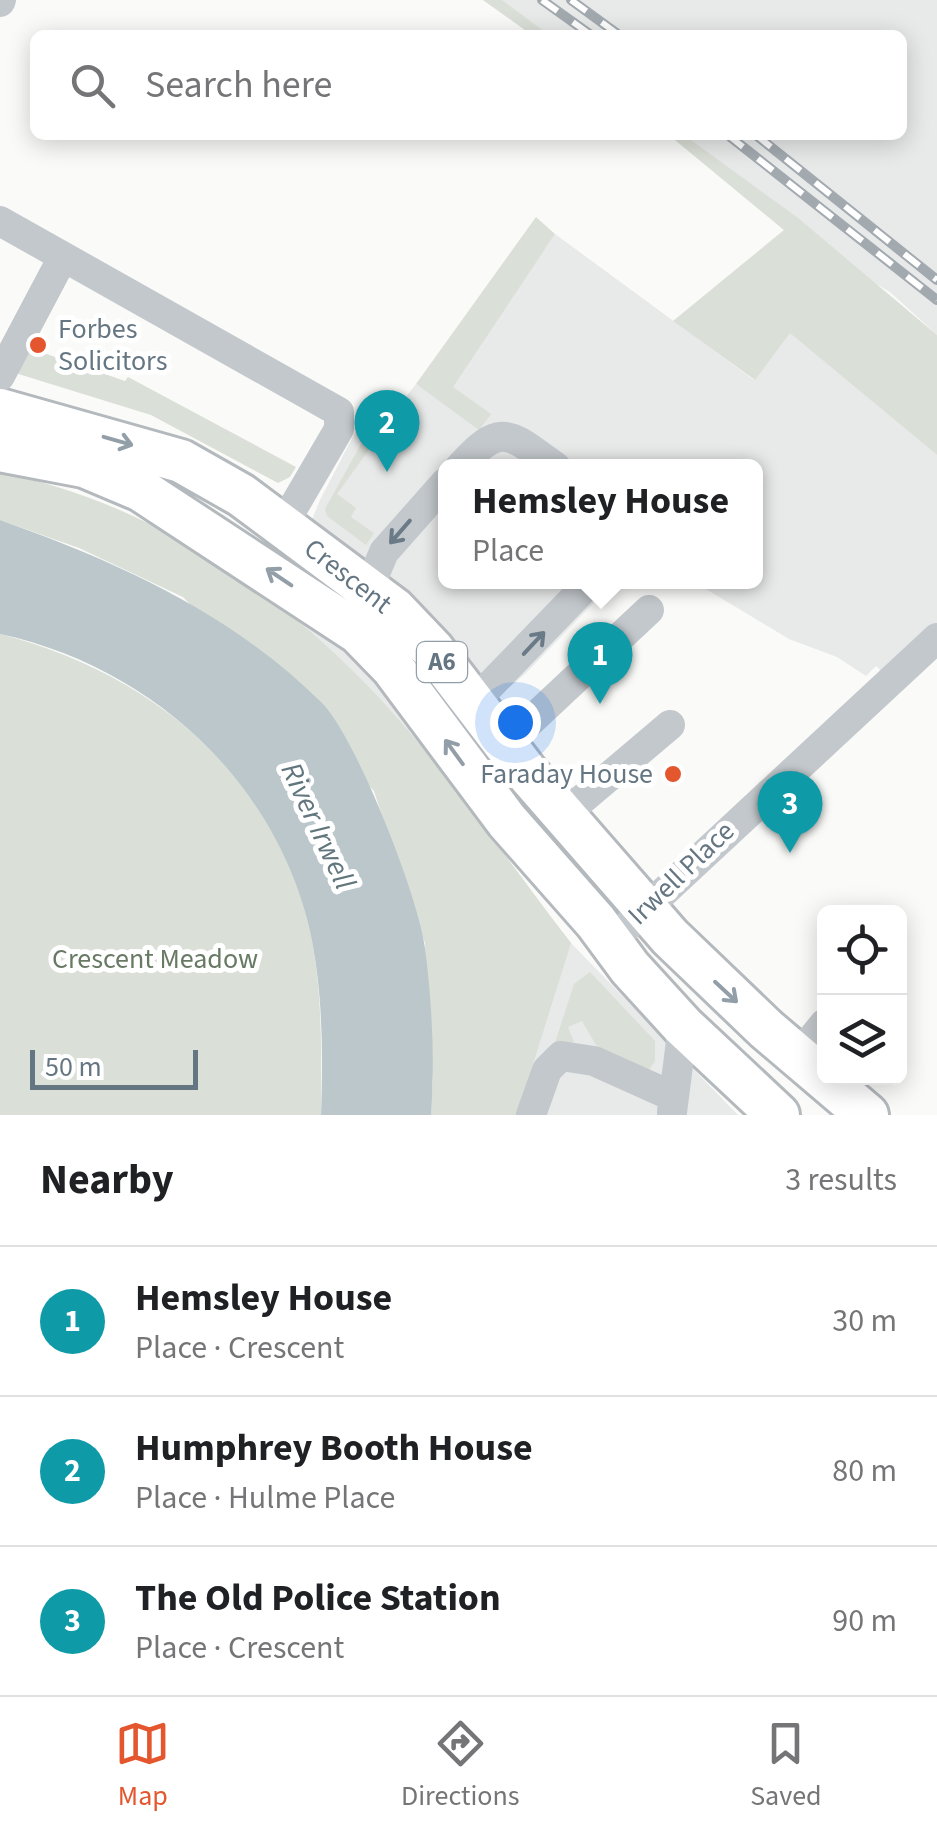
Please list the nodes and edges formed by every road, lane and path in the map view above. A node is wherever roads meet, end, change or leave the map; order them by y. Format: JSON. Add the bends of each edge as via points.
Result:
{"nodes":[{"id":1,"x":0,"y":221,"type":"edge"},
{"id":2,"x":63,"y":258,"type":"junction"},
{"id":3,"x":0,"y":376,"type":"edge"},
{"id":4,"x":0,"y":410,"type":"edge"},
{"id":5,"x":0,"y":450,"type":"edge"},
{"id":6,"x":466,"y":459,"type":"edge"},
{"id":7,"x":546,"y":459,"type":"edge"},
{"id":8,"x":438,"y":491,"type":"edge"},
{"id":9,"x":283,"y":525,"type":"junction"},
{"id":10,"x":583,"y":589,"type":"edge"},
{"id":11,"x":368,"y":590,"type":"junction"},
{"id":12,"x":649,"y":610,"type":"dead end"},
{"id":13,"x":932,"y":640,"type":"edge"},
{"id":14,"x":474,"y":702,"type":"junction"},
{"id":15,"x":670,"y":724,"type":"dead end"},
{"id":16,"x":507,"y":743,"type":"junction"},
{"id":17,"x":566,"y":813,"type":"junction"},
{"id":18,"x":645,"y":908,"type":"junction"},
{"id":19,"x":611,"y":941,"type":"junction"},
{"id":20,"x":682,"y":1026,"type":"junction"},
{"id":21,"x":817,"y":1033,"type":"edge"},
{"id":22,"x":798,"y":1056,"type":"junction"},
{"id":23,"x":672,"y":1106,"type":"edge"},
{"id":24,"x":531,"y":1115,"type":"edge"},
{"id":25,"x":778,"y":1115,"type":"edge"},
{"id":26,"x":867,"y":1115,"type":"edge"}],
"edges":[{"from":1,"to":2,"type":"street"},
{"from":2,"to":3,"type":"street"},
{"from":2,"to":9,"type":"street","via":[[333,407],[342,419],[339,430]]},
{"from":4,"to":9,"type":"highway","name":"Crescent","number":"A6","one_way":true,"via":[[181,460]]},
{"from":19,"to":5,"type":"highway","name":"Crescent","number":"A6","one_way":true,"via":[[359,633],[141,490],[84,466]]},
{"from":6,"to":7,"type":"street","via":[[484,439],[510,434]]},
{"from":8,"to":11,"type":"street","one_way":true,"via":[[384,552]]},
{"from":9,"to":11,"type":"highway","name":"Crescent","number":"A6"},
{"from":14,"to":10,"type":"street","one_way":true},
{"from":11,"to":14,"type":"highway","name":"Crescent","number":"A6","via":[[394,609]]},
{"from":12,"to":16,"type":"street"},
{"from":13,"to":18,"type":"street","name":"Irwell Place"},
{"from":14,"to":16,"type":"highway","name":"Crescent","number":"A6"},
{"from":15,"to":17,"type":"street"},
{"from":16,"to":17,"type":"highway","name":"Crescent","number":"A6"},
{"from":17,"to":18,"type":"highway","name":"Crescent","number":"A6"},
{"from":18,"to":19,"type":"street","name":"Irwell Place"},
{"from":18,"to":22,"type":"highway","name":"Crescent","number":"A6","one_way":true},
{"from":19,"to":20,"type":"highway","name":"Crescent","number":"A6"},
{"from":20,"to":23,"type":"street"},
{"from":20,"to":25,"type":"highway","name":"Crescent","number":"A6"},
{"from":21,"to":22,"type":"street"},
{"from":22,"to":26,"type":"highway","name":"Crescent","number":"A6"},
{"from":23,"to":24,"type":"street","via":[[594,1062],[562,1056],[547,1070]]}]}
